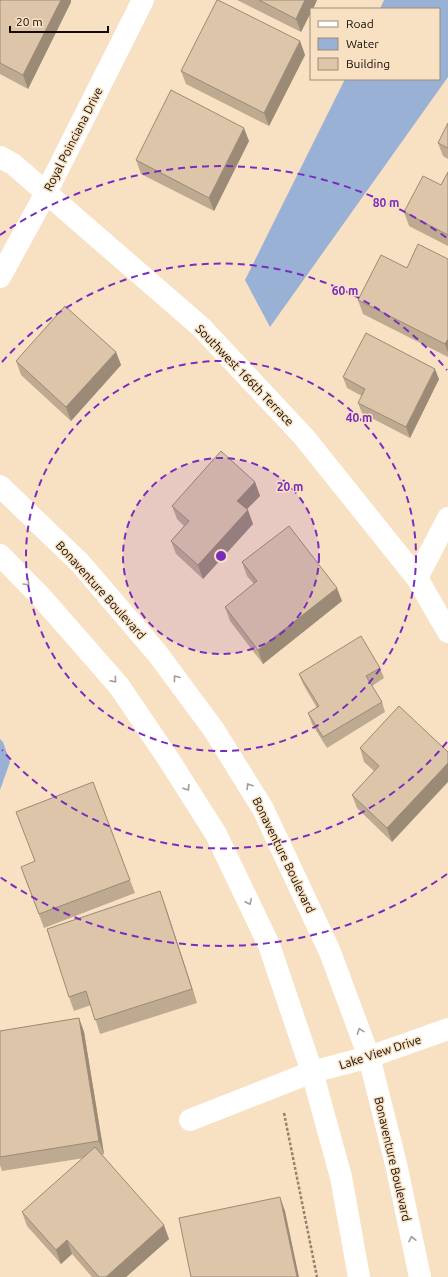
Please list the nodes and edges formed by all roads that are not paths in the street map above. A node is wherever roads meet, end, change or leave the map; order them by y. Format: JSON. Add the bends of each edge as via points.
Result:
{"nodes":[{"id":1,"x":143,"y":0,"type":"edge"},
{"id":2,"x":0,"y":157,"type":"edge"},
{"id":3,"x":46,"y":193,"type":"junction"},
{"id":4,"x":0,"y":277,"type":"edge"},
{"id":5,"x":0,"y":486,"type":"edge"},
{"id":6,"x":448,"y":518,"type":"edge"},
{"id":7,"x":0,"y":555,"type":"edge"},
{"id":8,"x":417,"y":578,"type":"junction"},
{"id":9,"x":448,"y":632,"type":"edge"},
{"id":10,"x":448,"y":1029,"type":"edge"},
{"id":11,"x":370,"y":1057,"type":"junction"},
{"id":12,"x":312,"y":1072,"type":"junction"},
{"id":13,"x":190,"y":1120,"type":"dead end"},
{"id":14,"x":359,"y":1277,"type":"edge"},
{"id":15,"x":420,"y":1277,"type":"edge"}],
"edges":[{"from":1,"to":3,"type":"main road","name":"Royal Poinciana Drive"},
{"from":2,"to":3,"type":"main road","name":"Southwest 166th Terrace","via":[[13,164]]},
{"from":3,"to":4,"type":"main road","name":"Royal Poinciana Drive"},
{"from":3,"to":8,"type":"main road","name":"Southwest 166th Terrace","via":[[201,327],[304,437]]},
{"from":11,"to":5,"type":"main road","name":"Bonaventure Boulevard","one_way":true,"via":[[330,952],[264,809],[214,730],[157,653],[80,563]]},
{"from":6,"to":8,"type":"main road"},
{"from":7,"to":12,"type":"main road","one_way":true,"via":[[42,598],[119,686],[216,834],[269,945]]},
{"from":8,"to":9,"type":"main road","name":"Southwest 166th Terrace"},
{"from":10,"to":11,"type":"main road","name":"Lake View Drive"},
{"from":11,"to":12,"type":"main road","name":"Lake View Drive"},
{"from":15,"to":11,"type":"main road","name":"Bonaventure Boulevard","one_way":true},
{"from":12,"to":13,"type":"main road"},
{"from":12,"to":14,"type":"main road","via":[[342,1177]]}]}
